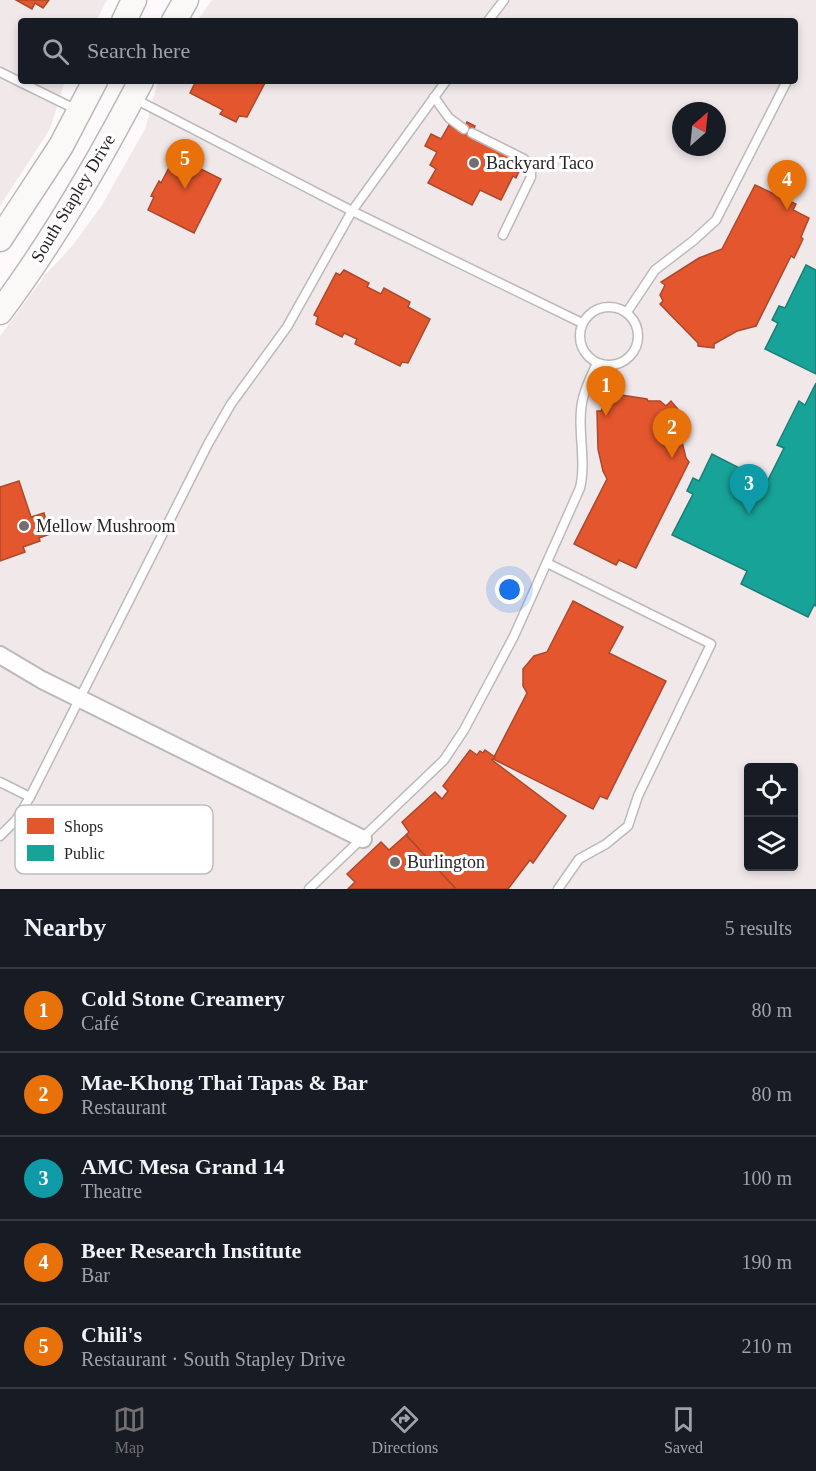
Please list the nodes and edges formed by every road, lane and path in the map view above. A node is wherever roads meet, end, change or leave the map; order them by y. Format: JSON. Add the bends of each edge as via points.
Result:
{"nodes":[{"id":1,"x":134,"y":0,"type":"edge"},
{"id":2,"x":186,"y":0,"type":"edge"},
{"id":3,"x":504,"y":0,"type":"edge"},
{"id":4,"x":125,"y":18,"type":"edge"},
{"id":5,"x":176,"y":18,"type":"edge"},
{"id":6,"x":490,"y":18,"type":"edge"},
{"id":7,"x":0,"y":72,"type":"edge"},
{"id":8,"x":18,"y":81,"type":"edge"},
{"id":9,"x":24,"y":84,"type":"edge"},
{"id":10,"x":94,"y":84,"type":"edge"},
{"id":11,"x":444,"y":84,"type":"edge"},
{"id":12,"x":785,"y":84,"type":"edge"},
{"id":13,"x":137,"y":89,"type":"edge"},
{"id":14,"x":434,"y":97,"type":"junction"},
{"id":15,"x":80,"y":112,"type":"junction"},
{"id":16,"x":352,"y":211,"type":"junction"},
{"id":17,"x":503,"y":235,"type":"dead end"},
{"id":18,"x":0,"y":240,"type":"edge"},
{"id":19,"x":0,"y":312,"type":"edge"},
{"id":20,"x":627,"y":312,"type":"junction"},
{"id":21,"x":582,"y":323,"type":"junction"},
{"id":22,"x":597,"y":363,"type":"junction"},
{"id":23,"x":547,"y":563,"type":"junction"},
{"id":24,"x":0,"y":655,"type":"edge"},
{"id":25,"x":79,"y":699,"type":"junction"},
{"id":26,"x":0,"y":782,"type":"edge"},
{"id":27,"x":30,"y":797,"type":"junction"},
{"id":28,"x":25,"y":805,"type":"edge"},
{"id":29,"x":15,"y":821,"type":"edge"},
{"id":30,"x":0,"y":836,"type":"edge"},
{"id":31,"x":363,"y":839,"type":"junction"},
{"id":32,"x":309,"y":889,"type":"edge"},
{"id":33,"x":558,"y":889,"type":"edge"}],
"edges":[{"from":1,"to":4,"type":"main road"},
{"from":2,"to":5,"type":"main road"},
{"from":3,"to":6,"type":"lane"},
{"from":7,"to":8,"type":"lane"},
{"from":9,"to":15,"type":"lane"},
{"from":10,"to":15,"type":"main road","name":"South Stapley Drive"},
{"from":11,"to":14,"type":"lane"},
{"from":12,"to":20,"type":"lane","via":[[716,220],[655,270]]},
{"from":13,"to":16,"type":"lane"},
{"from":13,"to":19,"type":"main road","name":"South Stapley Drive","via":[[74,203]]},
{"from":14,"to":16,"type":"lane"},
{"from":14,"to":17,"type":"lane","via":[[449,118],[524,159],[531,169],[531,177]]},
{"from":15,"to":18,"type":"main road","name":"South Stapley Drive"},
{"from":16,"to":21,"type":"lane"},
{"from":16,"to":25,"type":"lane","via":[[286,327],[231,404],[208,444]]},
{"from":20,"to":21,"type":"lane","via":[[602,307]]},
{"from":20,"to":22,"type":"lane","via":[[638,328],[637,347],[632,355],[616,364]]},
{"from":21,"to":22,"type":"lane","via":[[583,350]]},
{"from":22,"to":23,"type":"lane","via":[[583,399],[580,488]]},
{"from":23,"to":31,"type":"lane","via":[[514,636],[444,760]]},
{"from":23,"to":33,"type":"lane","via":[[711,644],[638,796],[628,826],[579,859]]},
{"from":24,"to":25,"type":"street"},
{"from":25,"to":27,"type":"lane"},
{"from":25,"to":31,"type":"street"},
{"from":26,"to":27,"type":"lane"},
{"from":27,"to":28,"type":"lane"},
{"from":29,"to":30,"type":"lane"},
{"from":31,"to":32,"type":"lane"}]}
